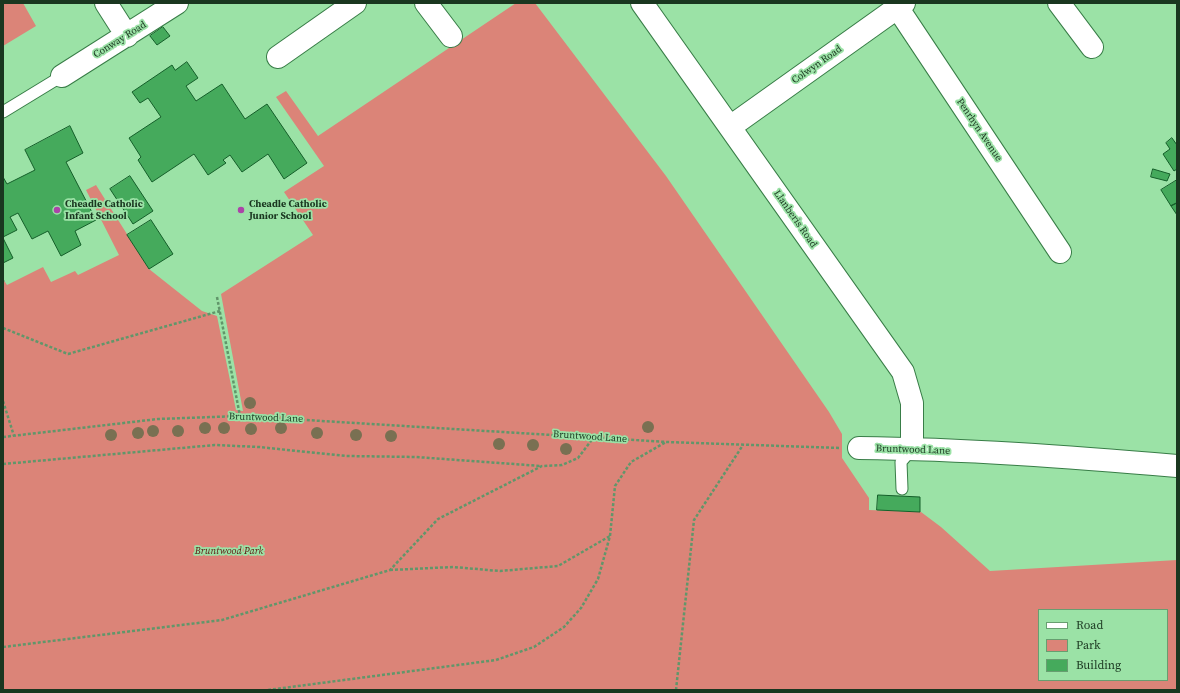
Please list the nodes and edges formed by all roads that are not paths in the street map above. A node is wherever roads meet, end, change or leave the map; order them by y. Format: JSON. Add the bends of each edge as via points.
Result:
{"nodes":[{"id":1,"x":106,"y":3,"type":"edge"},
{"id":2,"x":177,"y":3,"type":"edge"},
{"id":3,"x":355,"y":3,"type":"edge"},
{"id":4,"x":426,"y":3,"type":"edge"},
{"id":5,"x":642,"y":3,"type":"edge"},
{"id":6,"x":1058,"y":3,"type":"edge"},
{"id":7,"x":900,"y":5,"type":"edge"},
{"id":8,"x":127,"y":36,"type":"junction"},
{"id":9,"x":451,"y":36,"type":"dead end"},
{"id":10,"x":1092,"y":47,"type":"dead end"},
{"id":11,"x":278,"y":57,"type":"dead end"},
{"id":12,"x":62,"y":76,"type":"joint"},
{"id":13,"x":3,"y":112,"type":"edge"},
{"id":14,"x":730,"y":126,"type":"junction"},
{"id":15,"x":1060,"y":252,"type":"dead end"},
{"id":16,"x":859,"y":448,"type":"road end"},
{"id":17,"x":912,"y":449,"type":"junction"},
{"id":18,"x":1177,"y":466,"type":"edge"},
{"id":19,"x":902,"y":489,"type":"dead end"}],
"edges":[{"from":1,"to":8,"type":"street"},
{"from":2,"to":8,"type":"street","name":"Conway Road"},
{"from":3,"to":11,"type":"street"},
{"from":4,"to":9,"type":"street"},
{"from":5,"to":14,"type":"street","name":"Llanberis Road"},
{"from":6,"to":10,"type":"street"},
{"from":7,"to":14,"type":"street","name":"Colwyn Road"},
{"from":7,"to":15,"type":"street","name":"Penrhyn Avenue"},
{"from":8,"to":12,"type":"street","name":"Conway Road"},
{"from":12,"to":13,"type":"lane"},
{"from":14,"to":17,"type":"street","name":"Llanberis Road","via":[[903,372],[912,403]]},
{"from":16,"to":17,"type":"street","name":"Bruntwood Lane"},
{"from":17,"to":18,"type":"street","name":"Bruntwood Lane","via":[[1070,457]]},
{"from":17,"to":19,"type":"lane","via":[[901,462]]}]}
